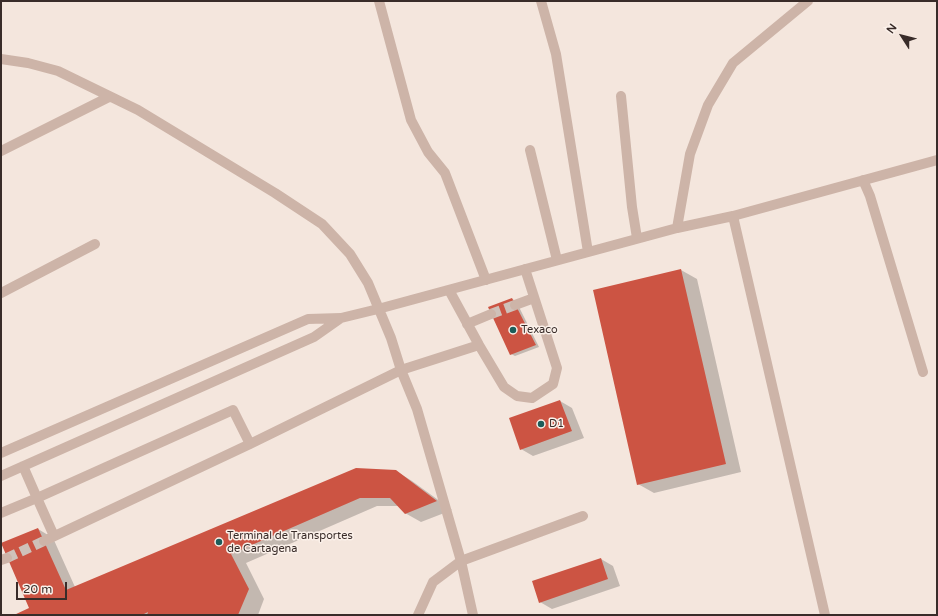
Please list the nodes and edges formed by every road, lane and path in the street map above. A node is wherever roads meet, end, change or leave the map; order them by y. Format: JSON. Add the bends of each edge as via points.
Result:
{"nodes":[{"id":1,"x":378,"y":1,"type":"edge"},
{"id":2,"x":541,"y":1,"type":"edge"},
{"id":3,"x":808,"y":1,"type":"edge"},
{"id":4,"x":1,"y":59,"type":"edge"},
{"id":5,"x":621,"y":96,"type":"dead end"},
{"id":6,"x":109,"y":97,"type":"junction"},
{"id":7,"x":530,"y":150,"type":"dead end"},
{"id":8,"x":1,"y":151,"type":"edge"},
{"id":9,"x":937,"y":160,"type":"edge"},
{"id":10,"x":863,"y":180,"type":"junction"},
{"id":11,"x":733,"y":216,"type":"junction"},
{"id":12,"x":676,"y":228,"type":"junction"},
{"id":13,"x":637,"y":238,"type":"junction"},
{"id":14,"x":95,"y":244,"type":"dead end"},
{"id":15,"x":588,"y":252,"type":"junction"},
{"id":16,"x":557,"y":260,"type":"junction"},
{"id":17,"x":525,"y":269,"type":"junction"},
{"id":18,"x":486,"y":280,"type":"junction"},
{"id":19,"x":449,"y":290,"type":"junction"},
{"id":20,"x":1,"y":293,"type":"edge"},
{"id":21,"x":534,"y":298,"type":"junction"},
{"id":22,"x":515,"y":305,"type":"tunnel mouth"},
{"id":23,"x":378,"y":309,"type":"junction"},
{"id":24,"x":491,"y":314,"type":"tunnel mouth"},
{"id":25,"x":341,"y":318,"type":"junction"},
{"id":26,"x":467,"y":324,"type":"junction"},
{"id":27,"x":479,"y":345,"type":"junction"},
{"id":28,"x":401,"y":370,"type":"junction"},
{"id":29,"x":923,"y":372,"type":"dead end"},
{"id":30,"x":250,"y":444,"type":"junction"},
{"id":31,"x":1,"y":453,"type":"edge"},
{"id":32,"x":23,"y":466,"type":"junction"},
{"id":33,"x":1,"y":476,"type":"edge"},
{"id":34,"x":37,"y":498,"type":"junction"},
{"id":35,"x":1,"y":513,"type":"edge"},
{"id":36,"x":583,"y":516,"type":"dead end"},
{"id":37,"x":54,"y":536,"type":"junction"},
{"id":38,"x":44,"y":541,"type":"tunnel mouth"},
{"id":39,"x":461,"y":561,"type":"junction"},
{"id":40,"x":418,"y":615,"type":"edge"},
{"id":41,"x":473,"y":615,"type":"edge"},
{"id":42,"x":826,"y":615,"type":"edge"}],
"edges":[{"from":1,"to":18,"type":"street","via":[[410,120],[428,152],[445,173]]},
{"from":2,"to":15,"type":"street","via":[[556,54]]},
{"from":3,"to":12,"type":"street","via":[[733,63],[708,105],[690,154]]},
{"from":4,"to":6,"type":"street","via":[[58,71]]},
{"from":5,"to":13,"type":"street"},
{"from":6,"to":8,"type":"street"},
{"from":6,"to":23,"type":"street","via":[[145,114],[322,224],[350,254],[368,283]]},
{"from":7,"to":16,"type":"street"},
{"from":9,"to":10,"type":"street"},
{"from":10,"to":11,"type":"street"},
{"from":10,"to":29,"type":"street"},
{"from":11,"to":12,"type":"street"},
{"from":11,"to":42,"type":"street"},
{"from":12,"to":13,"type":"street"},
{"from":13,"to":15,"type":"street"},
{"from":14,"to":20,"type":"street"},
{"from":15,"to":16,"type":"street"},
{"from":16,"to":17,"type":"street"},
{"from":17,"to":18,"type":"street"},
{"from":17,"to":21,"type":"street"},
{"from":18,"to":19,"type":"street"},
{"from":19,"to":23,"type":"street"},
{"from":19,"to":26,"type":"street"},
{"from":21,"to":22,"type":"street"},
{"from":21,"to":27,"type":"street","via":[[557,368],[553,384],[532,398],[517,396],[504,387]]},
{"from":23,"to":25,"type":"street"},
{"from":23,"to":28,"type":"street"},
{"from":24,"to":26,"type":"street"},
{"from":25,"to":31,"type":"street","via":[[308,319]]},
{"from":25,"to":32,"type":"street","via":[[314,337]]},
{"from":26,"to":27,"type":"street"},
{"from":27,"to":28,"type":"street"},
{"from":28,"to":30,"type":"street"},
{"from":28,"to":39,"type":"street","via":[[417,409]]},
{"from":30,"to":34,"type":"street","via":[[233,410]]},
{"from":30,"to":37,"type":"street"},
{"from":32,"to":33,"type":"street"},
{"from":32,"to":34,"type":"street"},
{"from":34,"to":35,"type":"street"},
{"from":34,"to":37,"type":"street"},
{"from":36,"to":39,"type":"street"},
{"from":37,"to":38,"type":"street"},
{"from":39,"to":40,"type":"street","via":[[433,582]]},
{"from":39,"to":41,"type":"street"}]}
